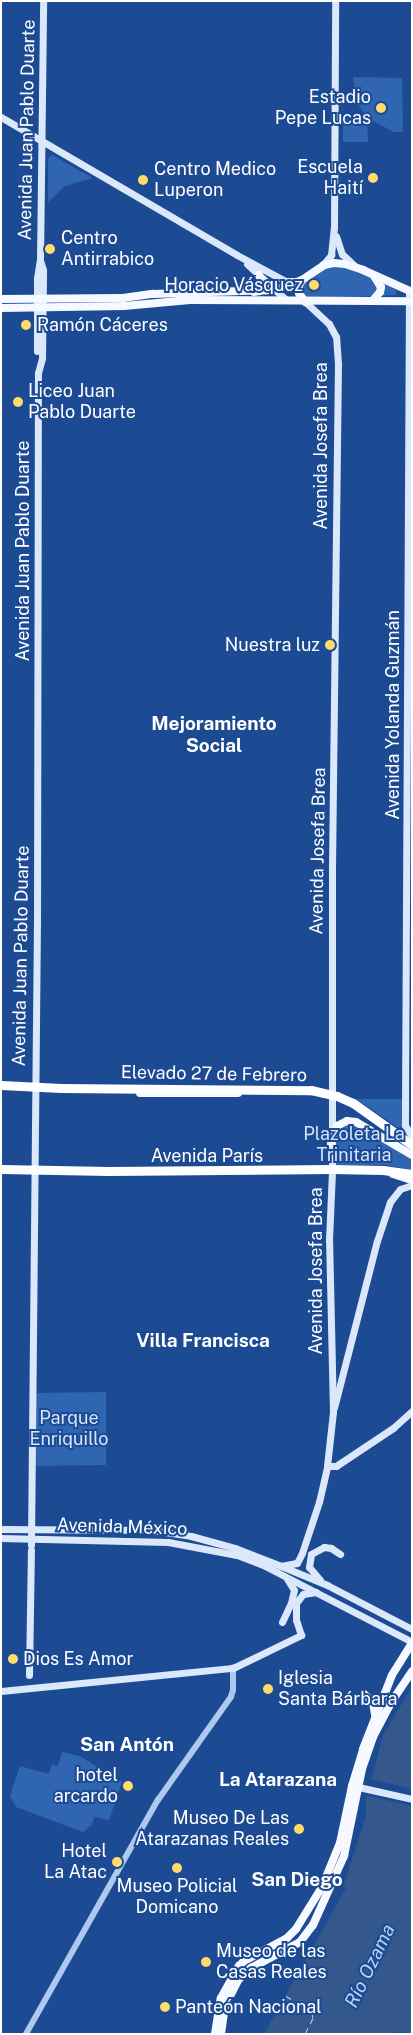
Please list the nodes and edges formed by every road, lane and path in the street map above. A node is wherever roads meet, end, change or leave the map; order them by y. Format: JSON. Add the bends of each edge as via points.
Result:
{"nodes":[{"id":1,"x":43,"y":1,"type":"edge"},
{"id":2,"x":335,"y":1,"type":"edge"},
{"id":3,"x":1,"y":117,"type":"edge"},
{"id":4,"x":42,"y":141,"type":"junction"},
{"id":5,"x":334,"y":228,"type":"junction"},
{"id":6,"x":237,"y":255,"type":"junction"},
{"id":7,"x":319,"y":268,"type":"junction"},
{"id":8,"x":362,"y":270,"type":"junction"},
{"id":9,"x":372,"y":274,"type":"junction"},
{"id":10,"x":260,"y":275,"type":"junction"},
{"id":11,"x":302,"y":280,"type":"junction"},
{"id":12,"x":276,"y":290,"type":"junction"},
{"id":13,"x":410,"y":292,"type":"edge"},
{"id":14,"x":252,"y":293,"type":"junction"},
{"id":15,"x":1,"y":299,"type":"edge"},
{"id":16,"x":285,"y":299,"type":"junction"},
{"id":17,"x":374,"y":299,"type":"junction"},
{"id":18,"x":411,"y":301,"type":"edge"},
{"id":19,"x":123,"y":302,"type":"junction"},
{"id":20,"x":305,"y":302,"type":"junction"},
{"id":21,"x":1,"y":308,"type":"edge"},
{"id":22,"x":1,"y":1087,"type":"edge"},
{"id":23,"x":34,"y":1090,"type":"junction"},
{"id":24,"x":332,"y":1095,"type":"junction"},
{"id":25,"x":412,"y":1139,"type":"edge"},
{"id":26,"x":331,"y":1143,"type":"junction"},
{"id":27,"x":412,"y":1147,"type":"edge"},
{"id":28,"x":412,"y":1155,"type":"edge"},
{"id":29,"x":1,"y":1170,"type":"edge"},
{"id":30,"x":34,"y":1171,"type":"junction"},
{"id":31,"x":332,"y":1171,"type":"junction"},
{"id":32,"x":412,"y":1174,"type":"edge"},
{"id":33,"x":412,"y":1180,"type":"edge"},
{"id":34,"x":412,"y":1185,"type":"edge"},
{"id":35,"x":412,"y":1411,"type":"edge"},
{"id":36,"x":333,"y":1412,"type":"junction"},
{"id":37,"x":327,"y":1466,"type":"junction"},
{"id":38,"x":1,"y":1528,"type":"edge"},
{"id":39,"x":31,"y":1529,"type":"junction"},
{"id":40,"x":1,"y":1538,"type":"edge"},
{"id":41,"x":31,"y":1545,"type":"junction"},
{"id":42,"x":340,"y":1554,"type":"dead end"},
{"id":43,"x":281,"y":1566,"type":"junction"},
{"id":44,"x":286,"y":1576,"type":"junction"},
{"id":45,"x":327,"y":1585,"type":"junction"},
{"id":46,"x":316,"y":1592,"type":"junction"},
{"id":47,"x":282,"y":1622,"type":"dead end"},
{"id":48,"x":412,"y":1629,"type":"edge"},
{"id":49,"x":412,"y":1643,"type":"edge"},
{"id":50,"x":399,"y":1663,"type":"junction"},
{"id":51,"x":233,"y":1668,"type":"junction"},
{"id":52,"x":411,"y":1672,"type":"edge"},
{"id":53,"x":29,"y":1688,"type":"junction"},
{"id":54,"x":1,"y":1692,"type":"edge"},
{"id":55,"x":364,"y":1694,"type":"dead end"},
{"id":56,"x":375,"y":1718,"type":"junction"},
{"id":57,"x":358,"y":1787,"type":"junction"},
{"id":58,"x":412,"y":1800,"type":"edge"},
{"id":59,"x":26,"y":2034,"type":"edge"},
{"id":60,"x":215,"y":2034,"type":"edge"},
{"id":61,"x":221,"y":2034,"type":"edge"}],
"edges":[{"from":1,"to":4,"type":"main road","name":"Avenida Juan Pablo Duarte"},
{"from":2,"to":5,"type":"main road"},
{"from":3,"to":4,"type":"main road"},
{"from":4,"to":6,"type":"main road"},
{"from":4,"to":23,"type":"main road","name":"Avenida Juan Pablo Duarte"},
{"from":5,"to":7,"type":"main road","via":[[331,255]]},
{"from":5,"to":8,"type":"main road","via":[[342,254]]},
{"from":6,"to":10,"type":"main road"},
{"from":6,"to":11,"type":"main road","via":[[285,281]]},
{"from":7,"to":8,"type":"main road","via":[[334,263]]},
{"from":7,"to":11,"type":"main road"},
{"from":8,"to":9,"type":"main road"},
{"from":9,"to":13,"type":"main road"},
{"from":9,"to":17,"type":"main road","via":[[381,286]]},
{"from":10,"to":12,"type":"main road"},
{"from":10,"to":14,"type":"main road","via":[[263,284],[259,291]]},
{"from":11,"to":12,"type":"main road"},
{"from":11,"to":20,"type":"main road","via":[[299,293]]},
{"from":12,"to":14,"type":"main road"},
{"from":12,"to":16,"type":"main road"},
{"from":13,"to":18,"type":"main road","name":"Avenida Yolanda Guzmán"},
{"from":14,"to":19,"type":"main road","via":[[153,294]]},
{"from":15,"to":19,"type":"main road"},
{"from":16,"to":19,"type":"main road"},
{"from":16,"to":20,"type":"main road"},
{"from":17,"to":18,"type":"main road"},
{"from":17,"to":20,"type":"main road"},
{"from":18,"to":25,"type":"main road","name":"Avenida Yolanda Guzmán","via":[[405,1125]]},
{"from":19,"to":21,"type":"main road"},
{"from":20,"to":24,"type":"main road","name":"Avenida Josefa Brea","via":[[329,324],[336,337],[338,364]]},
{"from":22,"to":23,"type":"main road"},
{"from":22,"to":27,"type":"highway","name":"Elevado 27 de Febrero","via":[[311,1090],[353,1102]]},
{"from":23,"to":24,"type":"main road"},
{"from":23,"to":30,"type":"main road","name":"Avenida Juan Pablo Duarte"},
{"from":24,"to":25,"type":"main road","via":[[355,1100]]},
{"from":24,"to":26,"type":"main road","name":"Avenida Josefa Brea"},
{"from":24,"to":27,"type":"main road"},
{"from":26,"to":28,"type":"main road","via":[[337,1126],[347,1121],[356,1122]]},
{"from":26,"to":31,"type":"main road","name":"Avenida Josefa Brea"},
{"from":29,"to":30,"type":"main road","name":"Avenida París"},
{"from":29,"to":32,"type":"highway","via":[[332,1169]]},
{"from":30,"to":31,"type":"main road","name":"Avenida París"},
{"from":30,"to":39,"type":"main road","name":"Avenida Juan Pablo Duarte"},
{"from":31,"to":33,"type":"main road","name":"Avenida París","via":[[388,1173]]},
{"from":31,"to":36,"type":"main road","name":"Avenida Josefa Brea","via":[[329,1240]]},
{"from":34,"to":36,"type":"main road","via":[[400,1189],[390,1202]]},
{"from":35,"to":37,"type":"main road","via":[[393,1428],[336,1466]]},
{"from":36,"to":37,"type":"main road"},
{"from":37,"to":43,"type":"main road","via":[[319,1502],[297,1563]]},
{"from":38,"to":39,"type":"main road","name":"Avenida México"},
{"from":39,"to":41,"type":"main road","name":"Avenida Juan Pablo Duarte"},
{"from":39,"to":43,"type":"main road","name":"Avenida México","via":[[151,1530],[192,1536]]},
{"from":40,"to":41,"type":"main road","name":"Avenida México"},
{"from":41,"to":44,"type":"main road","name":"Avenida México","via":[[180,1543],[237,1555]]},
{"from":41,"to":53,"type":"main road","name":"Avenida Juan Pablo Duarte"},
{"from":42,"to":45,"type":"main road","via":[[324,1547],[314,1551],[309,1558],[309,1567],[314,1575]]},
{"from":43,"to":45,"type":"main road","name":"Avenida México"},
{"from":44,"to":46,"type":"main road","name":"Avenida México"},
{"from":44,"to":47,"type":"main road","via":[[294,1590]]},
{"from":45,"to":48,"type":"main road","name":"Avenida México"},
{"from":46,"to":49,"type":"main road","name":"Avenida México"},
{"from":46,"to":51,"type":"main road","via":[[303,1594],[296,1603],[296,1620],[301,1635]]},
{"from":49,"to":50,"type":"main road"},
{"from":50,"to":52,"type":"main road","via":[[409,1666]]},
{"from":50,"to":56,"type":"main road"},
{"from":51,"to":53,"type":"main road"},
{"from":51,"to":59,"type":"street","via":[[231,1697],[158,1800]]},
{"from":52,"to":57,"type":"main road","via":[[373,1737]]},
{"from":53,"to":54,"type":"main road"},
{"from":55,"to":56,"type":"main road","via":[[373,1702]]},
{"from":56,"to":57,"type":"main road"},
{"from":57,"to":58,"type":"main road"},
{"from":57,"to":60,"type":"main road","via":[[322,1887],[287,1938],[239,1966],[221,1998]]},
{"from":57,"to":61,"type":"main road","via":[[344,1856],[313,1925],[300,1942],[251,1968],[238,1980],[225,2006]]}]}
